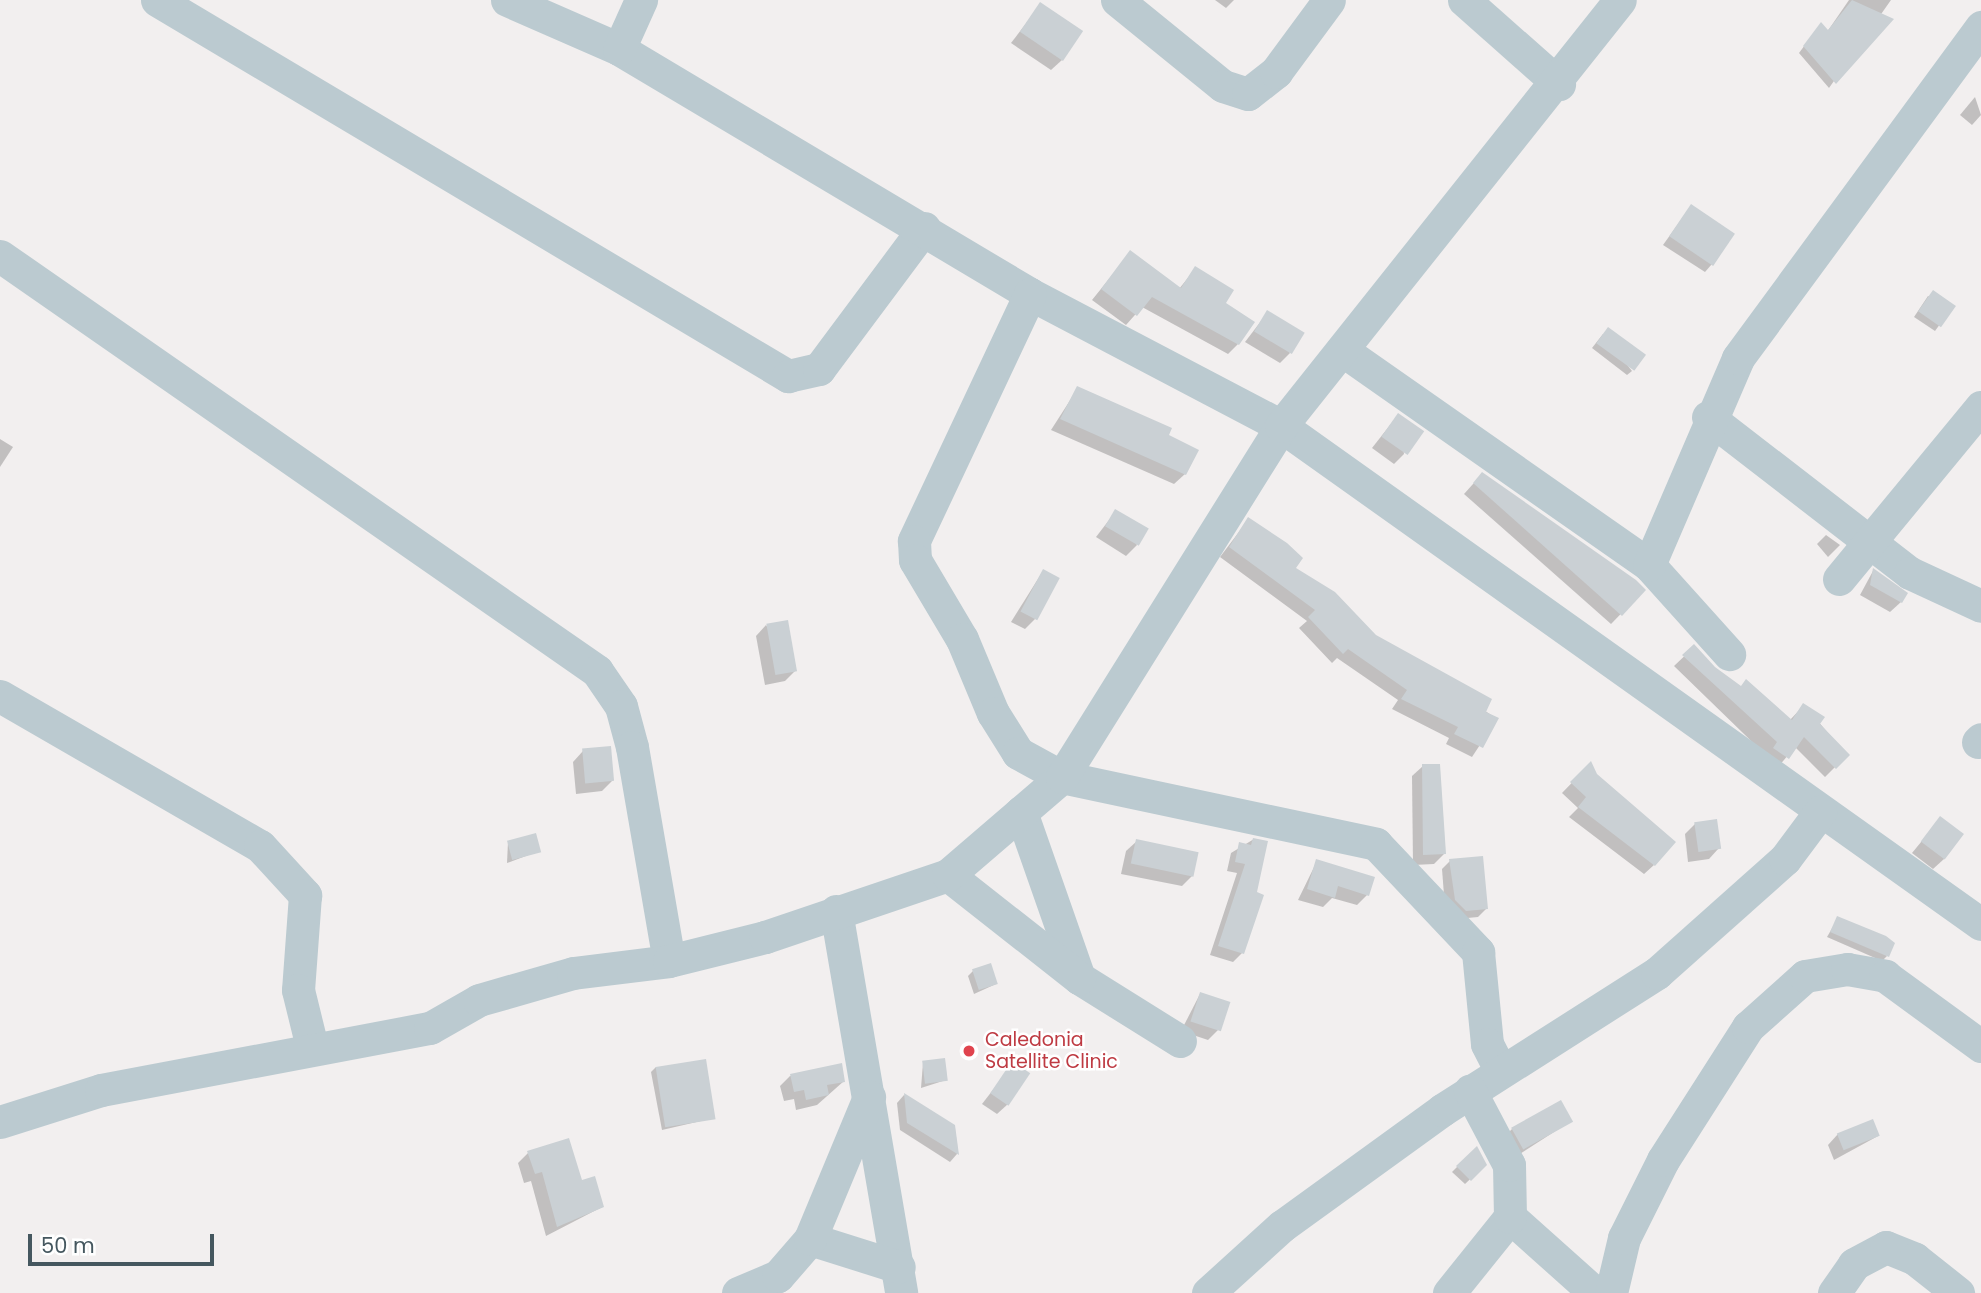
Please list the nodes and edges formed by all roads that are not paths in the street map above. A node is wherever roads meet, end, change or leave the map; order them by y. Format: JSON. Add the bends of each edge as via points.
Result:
{"nodes":[{"id":1,"x":157,"y":0,"type":"edge"},
{"id":2,"x":507,"y":0,"type":"edge"},
{"id":3,"x":641,"y":0,"type":"edge"},
{"id":4,"x":1117,"y":0,"type":"edge"},
{"id":5,"x":1329,"y":0,"type":"edge"},
{"id":6,"x":1464,"y":0,"type":"edge"},
{"id":7,"x":1620,"y":0,"type":"edge"},
{"id":8,"x":1981,"y":27,"type":"edge"},
{"id":9,"x":619,"y":49,"type":"junction"},
{"id":10,"x":1559,"y":84,"type":"junction"},
{"id":11,"x":925,"y":228,"type":"junction"},
{"id":12,"x":0,"y":256,"type":"edge"},
{"id":13,"x":1030,"y":294,"type":"junction"},
{"id":14,"x":1342,"y":350,"type":"junction"},
{"id":15,"x":1981,"y":407,"type":"edge"},
{"id":16,"x":1708,"y":417,"type":"junction"},
{"id":17,"x":1281,"y":426,"type":"junction"},
{"id":18,"x":1868,"y":544,"type":"junction"},
{"id":19,"x":1649,"y":565,"type":"junction"},
{"id":20,"x":1839,"y":579,"type":"dead end"},
{"id":21,"x":1981,"y":607,"type":"edge"},
{"id":22,"x":1729,"y":654,"type":"dead end"},
{"id":23,"x":0,"y":696,"type":"edge"},
{"id":24,"x":1062,"y":778,"type":"junction"},
{"id":25,"x":1021,"y":812,"type":"junction"},
{"id":26,"x":1820,"y":812,"type":"junction"},
{"id":27,"x":948,"y":875,"type":"junction"},
{"id":28,"x":836,"y":911,"type":"junction"},
{"id":29,"x":1981,"y":924,"type":"edge"},
{"id":30,"x":669,"y":961,"type":"junction"},
{"id":31,"x":1079,"y":978,"type":"junction"},
{"id":32,"x":1180,"y":1041,"type":"dead end"},
{"id":33,"x":1981,"y":1046,"type":"edge"},
{"id":34,"x":312,"y":1047,"type":"junction"},
{"id":35,"x":1500,"y":1070,"type":"junction"},
{"id":36,"x":1470,"y":1091,"type":"junction"},
{"id":37,"x":869,"y":1097,"type":"junction"},
{"id":38,"x":0,"y":1122,"type":"edge"},
{"id":39,"x":1510,"y":1217,"type":"junction"},
{"id":40,"x":810,"y":1239,"type":"junction"},
{"id":41,"x":900,"y":1280,"type":"edge"},
{"id":42,"x":738,"y":1293,"type":"edge"},
{"id":43,"x":1208,"y":1293,"type":"edge"},
{"id":44,"x":1449,"y":1293,"type":"edge"},
{"id":45,"x":1595,"y":1293,"type":"edge"},
{"id":46,"x":1611,"y":1293,"type":"edge"},
{"id":47,"x":1833,"y":1293,"type":"edge"},
{"id":48,"x":1958,"y":1293,"type":"edge"}],
"edges":[{"from":1,"to":11,"type":"street","via":[[788,376],[819,369]]},
{"from":2,"to":9,"type":"street"},
{"from":3,"to":9,"type":"street"},
{"from":4,"to":5,"type":"street","via":[[1223,86],[1248,94],[1276,72]]},
{"from":6,"to":10,"type":"street"},
{"from":7,"to":10,"type":"street"},
{"from":8,"to":16,"type":"street","via":[[1738,358]]},
{"from":9,"to":11,"type":"street"},
{"from":10,"to":14,"type":"street"},
{"from":11,"to":13,"type":"street"},
{"from":12,"to":30,"type":"street","via":[[369,507],[597,671],[621,706],[632,747]]},
{"from":13,"to":17,"type":"street"},
{"from":13,"to":24,"type":"street","via":[[914,541],[915,560],[1018,752]]},
{"from":14,"to":17,"type":"street"},
{"from":14,"to":19,"type":"street"},
{"from":15,"to":18,"type":"street"},
{"from":16,"to":18,"type":"street"},
{"from":16,"to":19,"type":"street"},
{"from":17,"to":24,"type":"street"},
{"from":17,"to":26,"type":"street"},
{"from":18,"to":20,"type":"street"},
{"from":18,"to":21,"type":"street","via":[[1910,573]]},
{"from":19,"to":22,"type":"street"},
{"from":23,"to":34,"type":"street","via":[[260,846],[305,895],[298,990]]},
{"from":24,"to":25,"type":"street"},
{"from":24,"to":35,"type":"street","via":[[1376,844],[1478,952],[1487,1044]]},
{"from":25,"to":27,"type":"street"},
{"from":25,"to":31,"type":"street"},
{"from":26,"to":29,"type":"street"},
{"from":26,"to":35,"type":"street","via":[[1785,859],[1657,973]]},
{"from":27,"to":28,"type":"street"},
{"from":27,"to":31,"type":"street"},
{"from":28,"to":30,"type":"street"},
{"from":28,"to":37,"type":"street"},
{"from":30,"to":34,"type":"street","via":[[573,973],[479,1000],[430,1028]]},
{"from":31,"to":32,"type":"street"},
{"from":33,"to":46,"type":"street","via":[[1885,976],[1847,969],[1805,976],[1748,1027],[1663,1160],[1624,1238]]},
{"from":34,"to":38,"type":"street","via":[[101,1090]]},
{"from":35,"to":36,"type":"street"},
{"from":36,"to":39,"type":"street","via":[[1509,1164]]},
{"from":36,"to":43,"type":"street","via":[[1282,1226]]},
{"from":37,"to":40,"type":"street"},
{"from":37,"to":41,"type":"street"},
{"from":39,"to":44,"type":"street"},
{"from":39,"to":45,"type":"street"},
{"from":40,"to":41,"type":"street"},
{"from":40,"to":42,"type":"street","via":[[778,1276]]},
{"from":47,"to":48,"type":"street","via":[[1854,1264],[1886,1247],[1915,1259]]}]}
